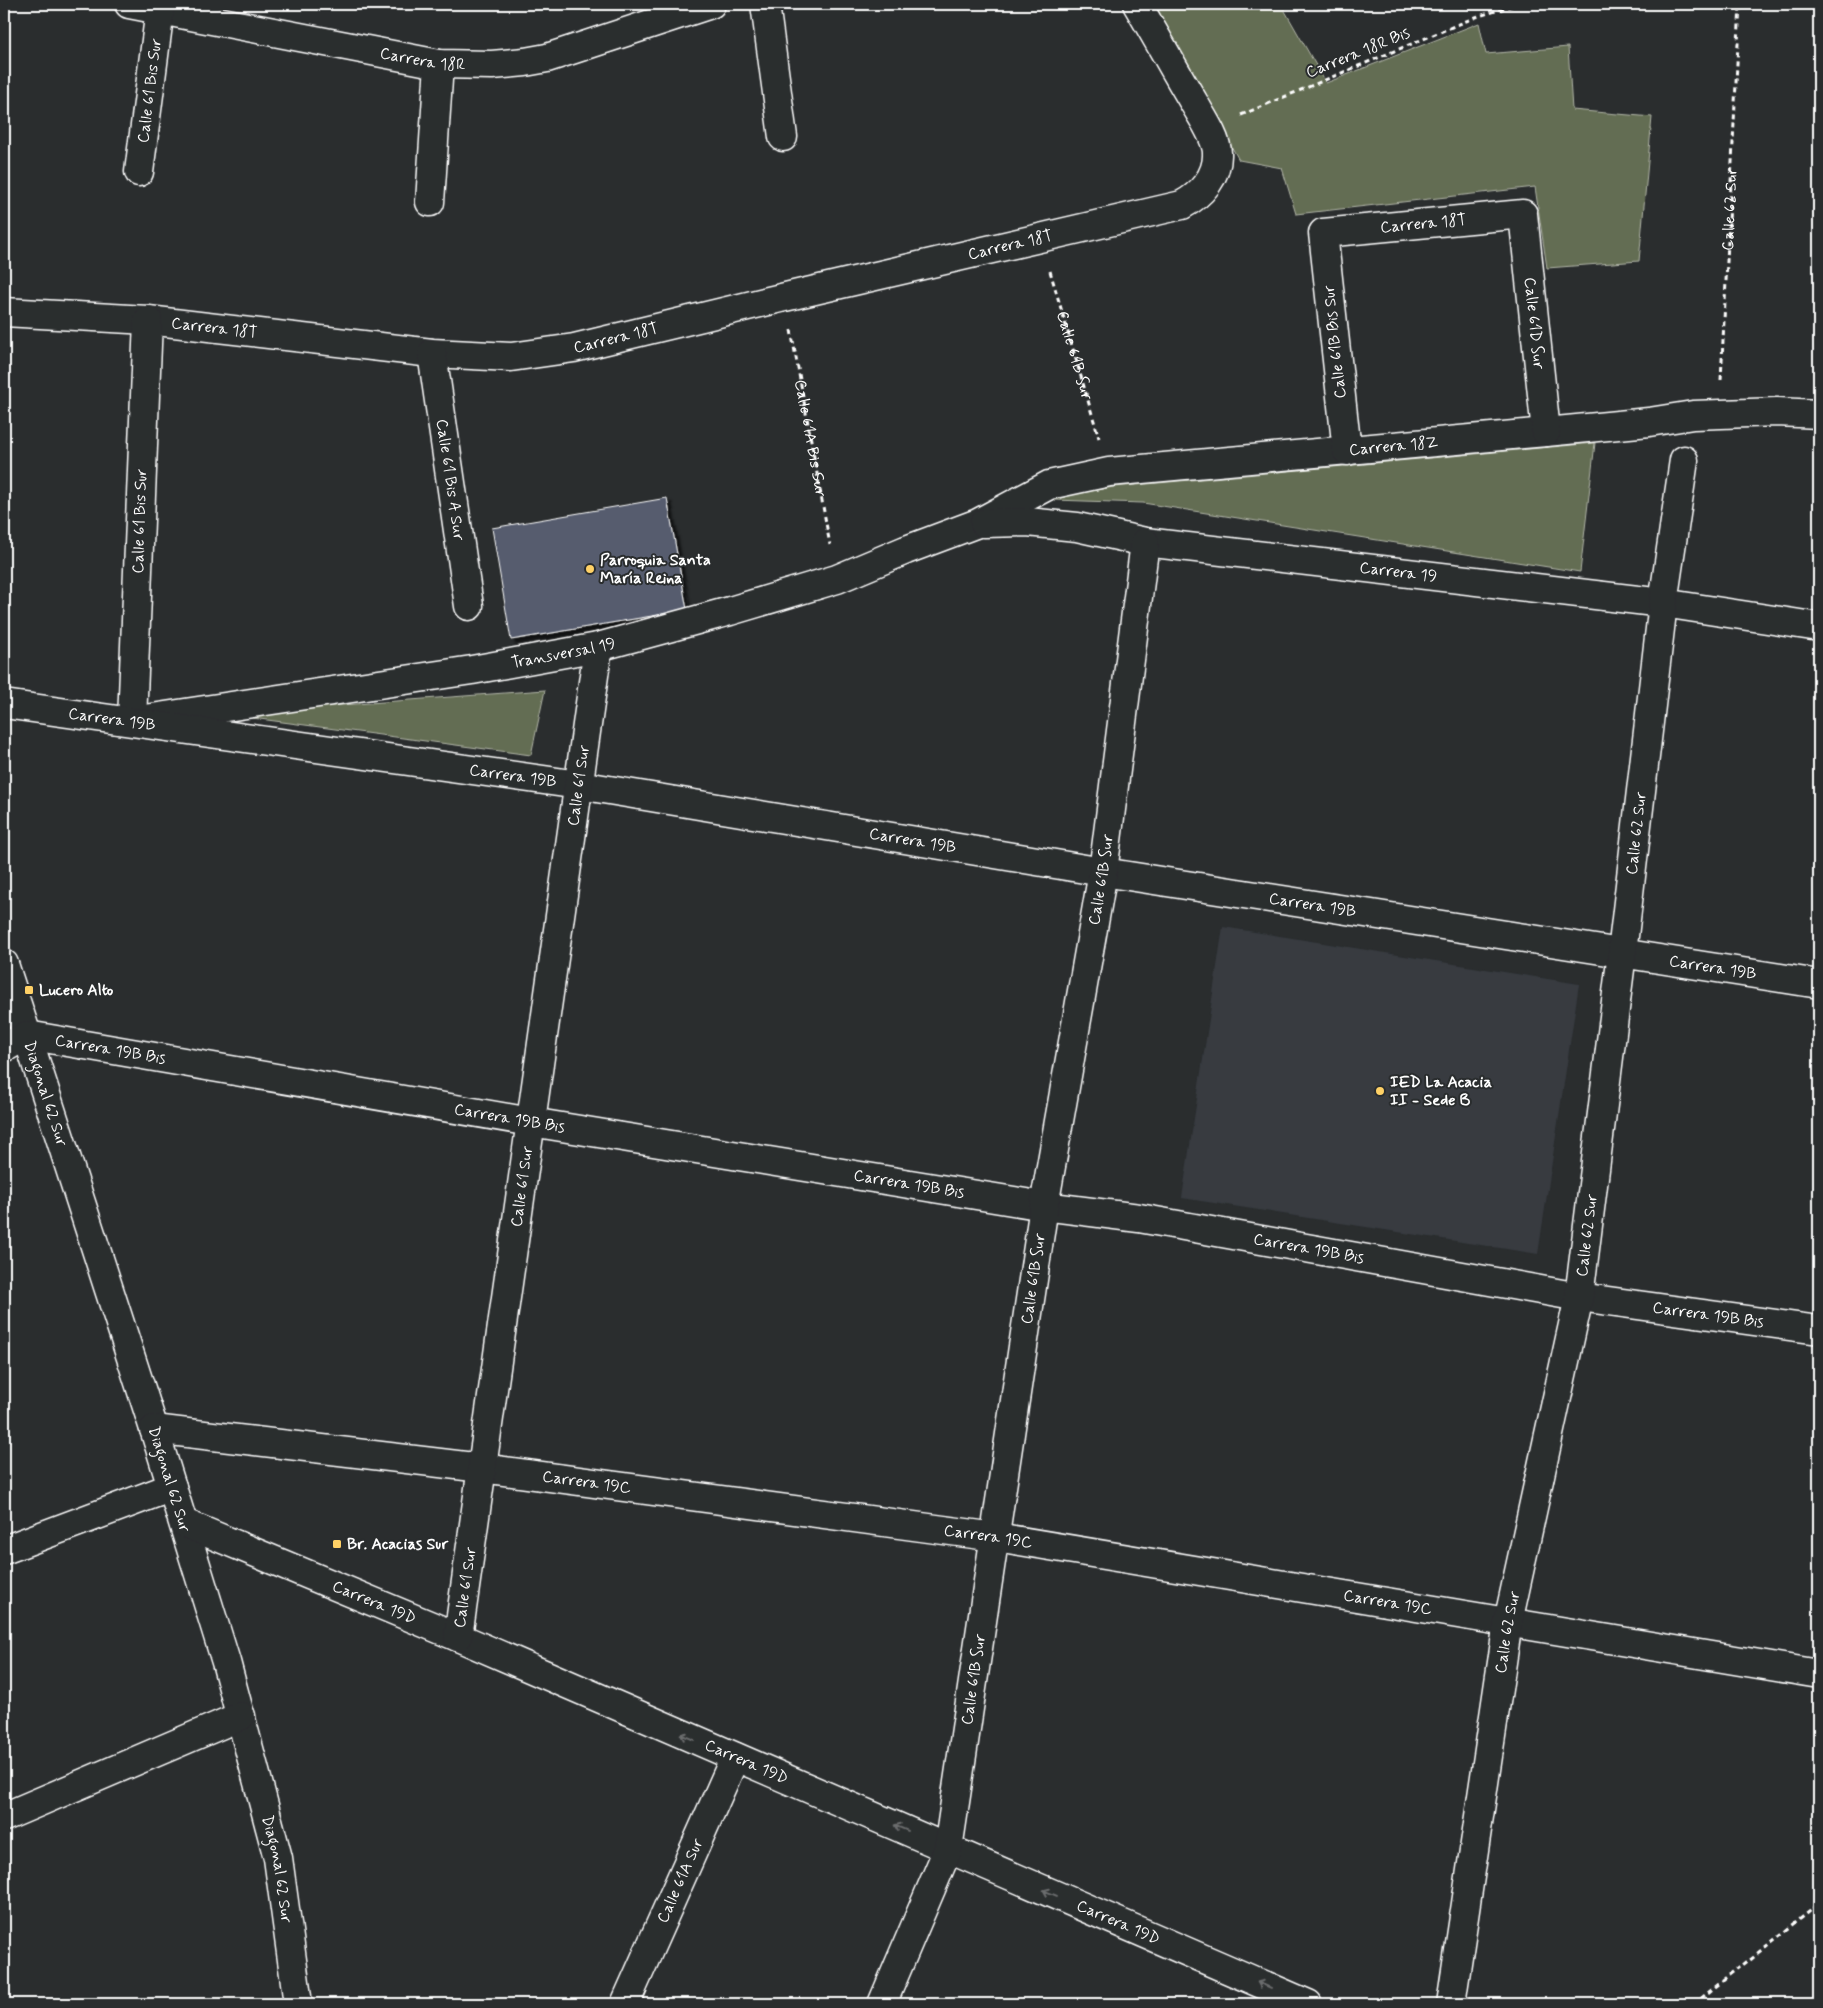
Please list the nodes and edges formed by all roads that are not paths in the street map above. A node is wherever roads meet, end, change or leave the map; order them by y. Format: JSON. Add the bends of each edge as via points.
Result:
{"nodes":[{"id":1,"x":129,"y":4,"type":"edge"},
{"id":2,"x":710,"y":4,"type":"edge"},
{"id":3,"x":765,"y":4,"type":"edge"},
{"id":4,"x":1137,"y":4,"type":"edge"},
{"id":5,"x":160,"y":9,"type":"junction"},
{"id":6,"x":439,"y":64,"type":"junction"},
{"id":7,"x":783,"y":137,"type":"dead end"},
{"id":8,"x":139,"y":172,"type":"dead end"},
{"id":9,"x":430,"y":202,"type":"dead end"},
{"id":10,"x":1522,"y":214,"type":"joint"},
{"id":11,"x":1323,"y":233,"type":"joint"},
{"id":12,"x":4,"y":312,"type":"edge"},
{"id":13,"x":148,"y":320,"type":"junction"},
{"id":14,"x":432,"y":353,"type":"junction"},
{"id":15,"x":1819,"y":414,"type":"edge"},
{"id":16,"x":1546,"y":432,"type":"junction"},
{"id":17,"x":1347,"y":451,"type":"junction"},
{"id":18,"x":1684,"y":460,"type":"dead end"},
{"id":19,"x":978,"y":523,"type":"junction"},
{"id":20,"x":1146,"y":542,"type":"junction"},
{"id":21,"x":1663,"y":603,"type":"junction"},
{"id":22,"x":469,"y":606,"type":"dead end"},
{"id":23,"x":1819,"y":627,"type":"edge"},
{"id":24,"x":598,"y":647,"type":"junction"},
{"id":25,"x":4,"y":704,"type":"edge"},
{"id":26,"x":132,"y":722,"type":"junction"},
{"id":27,"x":579,"y":785,"type":"junction"},
{"id":28,"x":1103,"y":872,"type":"junction"},
{"id":29,"x":1622,"y":953,"type":"junction"},
{"id":30,"x":4,"y":964,"type":"edge"},
{"id":31,"x":1819,"y":984,"type":"edge"},
{"id":32,"x":15,"y":1041,"type":"edge"},
{"id":33,"x":531,"y":1122,"type":"junction"},
{"id":34,"x":1044,"y":1206,"type":"junction"},
{"id":35,"x":1579,"y":1297,"type":"junction"},
{"id":36,"x":1819,"y":1330,"type":"edge"},
{"id":37,"x":154,"y":1428,"type":"junction"},
{"id":38,"x":482,"y":1468,"type":"junction"},
{"id":39,"x":172,"y":1487,"type":"junction"},
{"id":40,"x":184,"y":1523,"type":"junction"},
{"id":41,"x":996,"y":1537,"type":"junction"},
{"id":42,"x":4,"y":1550,"type":"edge"},
{"id":43,"x":1508,"y":1622,"type":"junction"},
{"id":44,"x":458,"y":1637,"type":"junction"},
{"id":45,"x":1819,"y":1674,"type":"edge"},
{"id":46,"x":241,"y":1716,"type":"junction"},
{"id":47,"x":735,"y":1757,"type":"junction"},
{"id":48,"x":4,"y":1816,"type":"edge"},
{"id":49,"x":948,"y":1849,"type":"junction"},
{"id":50,"x":298,"y":2004,"type":"edge"},
{"id":51,"x":625,"y":2004,"type":"edge"},
{"id":52,"x":882,"y":2004,"type":"edge"},
{"id":53,"x":1308,"y":2004,"type":"edge"},
{"id":54,"x":1450,"y":2004,"type":"edge"}],
"edges":[{"from":1,"to":5,"type":"street","name":"Carrera 18R"},
{"from":2,"to":6,"type":"street","name":"Carrera 18R","via":[[540,59],[492,65]]},
{"from":3,"to":7,"type":"street"},
{"from":4,"to":14,"type":"street","name":"Carrera 18T","via":[[1208,129],[1217,152],[1208,182],[1182,205],[574,348],[511,357]]},
{"from":5,"to":6,"type":"street","name":"Carrera 18R"},
{"from":5,"to":8,"type":"street","name":"Calle 61 Bis Sur"},
{"from":6,"to":9,"type":"street"},
{"from":10,"to":11,"type":"street","name":"Carrera 18T"},
{"from":10,"to":16,"type":"street","name":"Calle 61D Sur"},
{"from":11,"to":17,"type":"street","name":"Calle 61B Bis Sur"},
{"from":12,"to":13,"type":"street","name":"Carrera 18T"},
{"from":13,"to":14,"type":"street","name":"Carrera 18T"},
{"from":13,"to":26,"type":"street","name":"Calle 61 Bis Sur"},
{"from":14,"to":22,"type":"street","name":"Calle 61 Bis A Sur"},
{"from":15,"to":16,"type":"street","name":"Carrera 18Z","via":[[1719,413]]},
{"from":16,"to":17,"type":"street","name":"Carrera 18Z"},
{"from":17,"to":19,"type":"street","name":"Carrera 18Z","via":[[1109,472],[1049,485]]},
{"from":18,"to":21,"type":"street","name":"Calle 62 Sur"},
{"from":19,"to":20,"type":"street","name":"Carrera 19","via":[[1027,522],[1077,527]]},
{"from":19,"to":24,"type":"street","name":"Transversal 19","via":[[836,579]]},
{"from":20,"to":21,"type":"street","name":"Carrera 19"},
{"from":20,"to":28,"type":"street","name":"Calle 61B Sur"},
{"from":21,"to":23,"type":"street","name":"Carrera 19"},
{"from":21,"to":29,"type":"street","name":"Calle 62 Sur"},
{"from":24,"to":26,"type":"street","name":"Transversal 19","via":[[472,670]]},
{"from":24,"to":27,"type":"street","name":"Calle 61 Sur"},
{"from":25,"to":26,"type":"street","name":"Carrera 19B"},
{"from":26,"to":27,"type":"street","name":"Carrera 19B"},
{"from":27,"to":28,"type":"street","name":"Carrera 19B"},
{"from":27,"to":33,"type":"street","name":"Calle 61 Sur"},
{"from":28,"to":29,"type":"street","name":"Carrera 19B"},
{"from":28,"to":34,"type":"street","name":"Calle 61B Sur"},
{"from":29,"to":31,"type":"street","name":"Carrera 19B"},
{"from":29,"to":35,"type":"street","name":"Calle 62 Sur"},
{"from":30,"to":32,"type":"street","name":"Diagonal 62 Sur"},
{"from":32,"to":33,"type":"street","name":"Carrera 19B Bis"},
{"from":32,"to":37,"type":"street","name":"Diagonal 62 Sur"},
{"from":33,"to":34,"type":"street","name":"Carrera 19B Bis"},
{"from":33,"to":38,"type":"street","name":"Calle 61 Sur"},
{"from":34,"to":35,"type":"street","name":"Carrera 19B Bis","via":[[1139,1218]]},
{"from":34,"to":41,"type":"street","name":"Calle 61B Sur"},
{"from":35,"to":36,"type":"street","name":"Carrera 19B Bis"},
{"from":35,"to":43,"type":"street","name":"Calle 62 Sur"},
{"from":37,"to":38,"type":"street","name":"Carrera 19C"},
{"from":37,"to":39,"type":"street","name":"Diagonal 62 Sur"},
{"from":38,"to":41,"type":"street","name":"Carrera 19C"},
{"from":38,"to":44,"type":"street","name":"Calle 61 Sur"},
{"from":39,"to":40,"type":"street","name":"Diagonal 62 Sur"},
{"from":39,"to":42,"type":"street"},
{"from":40,"to":44,"type":"street","name":"Carrera 19D"},
{"from":40,"to":46,"type":"street","name":"Diagonal 62 Sur"},
{"from":41,"to":43,"type":"street","name":"Carrera 19C"},
{"from":41,"to":49,"type":"street","name":"Calle 61B Sur"},
{"from":43,"to":45,"type":"street","name":"Carrera 19C"},
{"from":43,"to":54,"type":"street","name":"Calle 62 Sur"},
{"from":47,"to":44,"type":"street","name":"Carrera 19D","one_way":true},
{"from":46,"to":48,"type":"street"},
{"from":46,"to":50,"type":"street","name":"Diagonal 62 Sur","via":[[278,1858]]},
{"from":49,"to":47,"type":"street","name":"Carrera 19D","one_way":true},
{"from":47,"to":51,"type":"street","name":"Calle 61A Sur"},
{"from":49,"to":52,"type":"street","name":"Calle 61B Sur"},
{"from":53,"to":49,"type":"street","name":"Carrera 19D","one_way":true}]}
